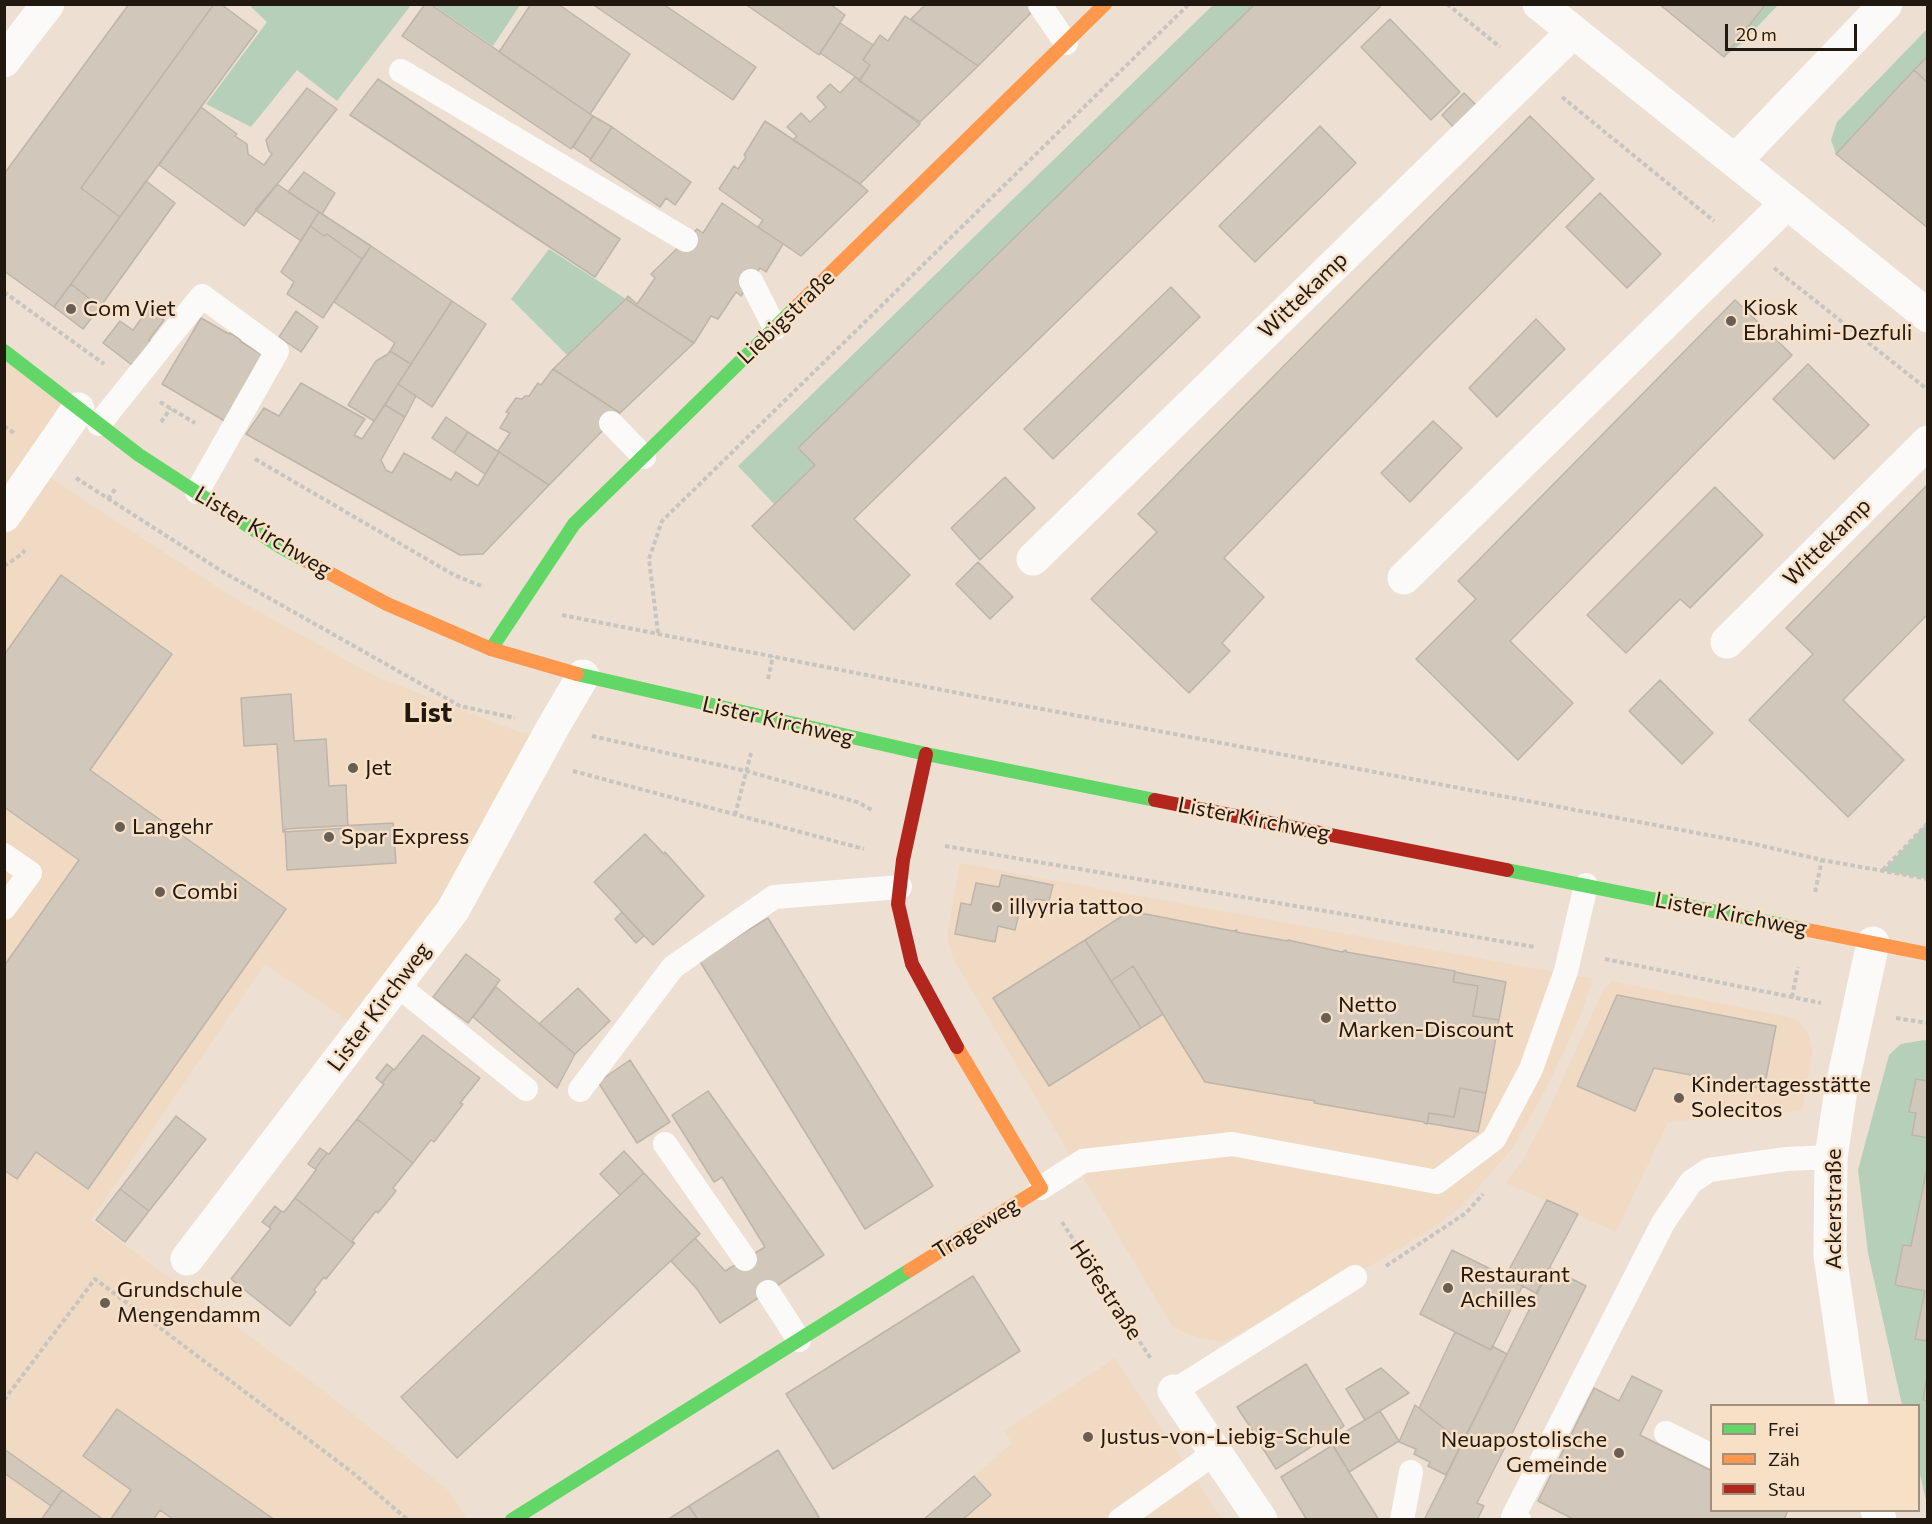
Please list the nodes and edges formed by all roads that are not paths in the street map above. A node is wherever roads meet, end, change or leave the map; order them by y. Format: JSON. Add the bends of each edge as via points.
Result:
{"nodes":[{"id":1,"x":48,"y":4,"type":"edge"},
{"id":2,"x":1105,"y":4,"type":"edge"},
{"id":3,"x":1539,"y":4,"type":"edge"},
{"id":4,"x":1886,"y":4,"type":"edge"},
{"id":5,"x":1040,"y":5,"type":"edge"},
{"id":6,"x":1573,"y":32,"type":"junction"},
{"id":7,"x":1066,"y":43,"type":"junction"},
{"id":8,"x":4,"y":61,"type":"edge"},
{"id":9,"x":401,"y":71,"type":"dead end"},
{"id":10,"x":1735,"y":160,"type":"junction"},
{"id":11,"x":1786,"y":204,"type":"junction"},
{"id":12,"x":686,"y":240,"type":"dead end"},
{"id":13,"x":751,"y":281,"type":"dead end"},
{"id":14,"x":1928,"y":316,"type":"edge"},
{"id":15,"x":775,"y":328,"type":"junction"},
{"id":16,"x":4,"y":351,"type":"edge"},
{"id":17,"x":88,"y":416,"type":"junction"},
{"id":18,"x":611,"y":423,"type":"dead end"},
{"id":19,"x":1928,"y":442,"type":"edge"},
{"id":20,"x":644,"y":456,"type":"junction"},
{"id":21,"x":197,"y":492,"type":"junction"},
{"id":22,"x":4,"y":516,"type":"edge"},
{"id":23,"x":1033,"y":559,"type":"dead end"},
{"id":24,"x":1404,"y":578,"type":"dead end"},
{"id":25,"x":1727,"y":642,"type":"dead end"},
{"id":26,"x":491,"y":649,"type":"junction"},
{"id":27,"x":583,"y":676,"type":"junction"},
{"id":28,"x":926,"y":754,"type":"junction"},
{"id":29,"x":4,"y":855,"type":"edge"},
{"id":30,"x":1586,"y":885,"type":"junction"},
{"id":31,"x":900,"y":887,"type":"junction"},
{"id":32,"x":4,"y":908,"type":"edge"},
{"id":33,"x":1873,"y":944,"type":"junction"},
{"id":34,"x":1928,"y":954,"type":"edge"},
{"id":35,"x":396,"y":984,"type":"junction"},
{"id":36,"x":526,"y":1089,"type":"dead end"},
{"id":37,"x":580,"y":1090,"type":"dead end"},
{"id":38,"x":665,"y":1143,"type":"dead end"},
{"id":39,"x":1831,"y":1157,"type":"junction"},
{"id":40,"x":1041,"y":1188,"type":"junction"},
{"id":41,"x":187,"y":1259,"type":"dead end"},
{"id":42,"x":745,"y":1259,"type":"dead end"},
{"id":43,"x":1355,"y":1277,"type":"dead end"},
{"id":44,"x":768,"y":1292,"type":"dead end"},
{"id":45,"x":799,"y":1340,"type":"junction"},
{"id":46,"x":1174,"y":1391,"type":"joint"},
{"id":47,"x":1852,"y":1404,"type":"edge"},
{"id":48,"x":1666,"y":1433,"type":"dead end"},
{"id":49,"x":1216,"y":1452,"type":"junction"},
{"id":50,"x":1710,"y":1455,"type":"edge"},
{"id":51,"x":1411,"y":1472,"type":"dead end"},
{"id":52,"x":526,"y":1516,"type":"edge"},
{"id":53,"x":1120,"y":1520,"type":"edge"},
{"id":54,"x":1261,"y":1520,"type":"edge"},
{"id":55,"x":1402,"y":1520,"type":"edge"},
{"id":56,"x":1519,"y":1520,"type":"edge"}],
"edges":[{"from":1,"to":8,"type":"street"},
{"from":2,"to":7,"type":"street","name":"Liebigstraße"},
{"from":3,"to":6,"type":"street"},
{"from":4,"to":10,"type":"street"},
{"from":5,"to":7,"type":"lane"},
{"from":6,"to":10,"type":"street"},
{"from":6,"to":23,"type":"street","name":"Wittekamp"},
{"from":7,"to":15,"type":"street","name":"Liebigstraße"},
{"from":9,"to":12,"type":"lane"},
{"from":10,"to":11,"type":"street"},
{"from":11,"to":14,"type":"street"},
{"from":11,"to":24,"type":"street"},
{"from":13,"to":15,"type":"lane"},
{"from":15,"to":20,"type":"street","name":"Liebigstraße"},
{"from":16,"to":17,"type":"street","name":"Lister Kirchweg"},
{"from":17,"to":21,"type":"street","name":"Lister Kirchweg"},
{"from":17,"to":21,"type":"lane","via":[[132,384],[202,296],[277,351]]},
{"from":17,"to":22,"type":"street","via":[[46,457]]},
{"from":18,"to":20,"type":"lane"},
{"from":19,"to":25,"type":"street","name":"Wittekamp"},
{"from":20,"to":26,"type":"street","name":"Liebigstraße","via":[[574,524]]},
{"from":21,"to":26,"type":"street","name":"Lister Kirchweg","via":[[279,546],[387,604]]},
{"from":26,"to":27,"type":"street","name":"Lister Kirchweg"},
{"from":27,"to":28,"type":"street","name":"Lister Kirchweg"},
{"from":27,"to":35,"type":"street","name":"Lister Kirchweg","via":[[453,910]]},
{"from":28,"to":30,"type":"street","name":"Lister Kirchweg"},
{"from":28,"to":31,"type":"street","name":"Trageweg"},
{"from":29,"to":32,"type":"lane","via":[[30,873]]},
{"from":30,"to":33,"type":"street","name":"Lister Kirchweg"},
{"from":30,"to":40,"type":"lane","via":[[1566,971],[1531,1069],[1494,1139],[1437,1182],[1232,1144],[1083,1161]]},
{"from":31,"to":37,"type":"lane","via":[[774,897],[673,967]]},
{"from":31,"to":40,"type":"street","name":"Trageweg","via":[[898,904],[912,964]]},
{"from":33,"to":34,"type":"street","name":"Lister Kirchweg"},
{"from":33,"to":39,"type":"street","name":"Ackerstraße","via":[[1841,1090]]},
{"from":35,"to":36,"type":"lane"},
{"from":35,"to":41,"type":"street","name":"Lister Kirchweg"},
{"from":38,"to":42,"type":"lane"},
{"from":39,"to":47,"type":"street","name":"Ackerstraße","via":[[1830,1255]]},
{"from":39,"to":56,"type":"lane","via":[[1709,1170],[1691,1182],[1663,1223],[1513,1517]]},
{"from":40,"to":45,"type":"street","name":"Trageweg"},
{"from":43,"to":46,"type":"lane"},
{"from":44,"to":45,"type":"lane"},
{"from":45,"to":52,"type":"street","name":"Trageweg"},
{"from":46,"to":49,"type":"street"},
{"from":48,"to":50,"type":"lane"},
{"from":49,"to":53,"type":"lane"},
{"from":49,"to":54,"type":"street"},
{"from":51,"to":55,"type":"lane"}]}
